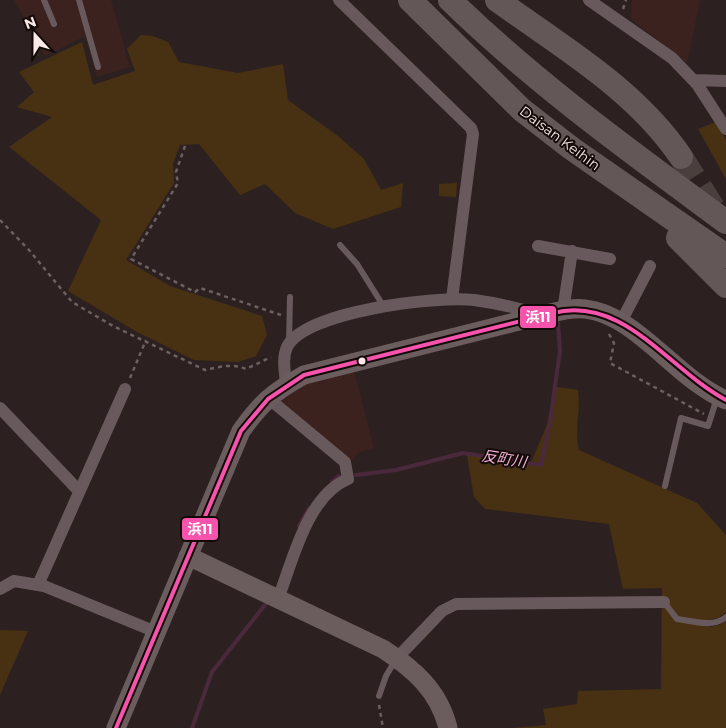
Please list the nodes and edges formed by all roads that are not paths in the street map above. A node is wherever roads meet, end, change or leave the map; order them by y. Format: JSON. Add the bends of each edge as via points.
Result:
{"nodes":[{"id":1,"x":44,"y":0,"type":"edge"},
{"id":2,"x":80,"y":0,"type":"edge"},
{"id":3,"x":339,"y":0,"type":"edge"},
{"id":4,"x":410,"y":0,"type":"edge"},
{"id":5,"x":450,"y":0,"type":"edge"},
{"id":6,"x":497,"y":0,"type":"edge"},
{"id":7,"x":589,"y":0,"type":"edge"},
{"id":8,"x":54,"y":24,"type":"dead end"},
{"id":9,"x":472,"y":64,"type":"junction"},
{"id":10,"x":98,"y":67,"type":"dead end"},
{"id":11,"x":694,"y":80,"type":"junction"},
{"id":12,"x":726,"y":81,"type":"edge"},
{"id":13,"x":726,"y":129,"type":"edge"},
{"id":14,"x":681,"y":157,"type":"tunnel mouth"},
{"id":15,"x":726,"y":222,"type":"edge"},
{"id":16,"x":340,"y":246,"type":"dead end"},
{"id":17,"x":538,"y":246,"type":"dead end"},
{"id":18,"x":572,"y":251,"type":"junction"},
{"id":19,"x":726,"y":256,"type":"edge"},
{"id":20,"x":610,"y":259,"type":"dead end"},
{"id":21,"x":650,"y":266,"type":"dead end"},
{"id":22,"x":726,"y":286,"type":"edge"},
{"id":23,"x":290,"y":296,"type":"dead end"},
{"id":24,"x":452,"y":299,"type":"junction"},
{"id":25,"x":384,"y":307,"type":"junction"},
{"id":26,"x":562,"y":311,"type":"junction"},
{"id":27,"x":543,"y":315,"type":"junction"},
{"id":28,"x":614,"y":326,"type":"junction"},
{"id":29,"x":288,"y":346,"type":"junction"},
{"id":30,"x":286,"y":384,"type":"junction"},
{"id":31,"x":124,"y":389,"type":"road end"},
{"id":32,"x":268,"y":398,"type":"junction"},
{"id":33,"x":722,"y":398,"type":"edge"},
{"id":34,"x":0,"y":408,"type":"edge"},
{"id":35,"x":664,"y":486,"type":"dead end"},
{"id":36,"x":79,"y":491,"type":"junction"},
{"id":37,"x":188,"y":556,"type":"junction"},
{"id":38,"x":38,"y":585,"type":"junction"},
{"id":39,"x":0,"y":589,"type":"edge"},
{"id":40,"x":278,"y":598,"type":"junction"},
{"id":41,"x":664,"y":602,"type":"joint"},
{"id":42,"x":726,"y":617,"type":"edge"},
{"id":43,"x":156,"y":632,"type":"junction"},
{"id":44,"x":397,"y":658,"type":"junction"},
{"id":45,"x":379,"y":696,"type":"road end"},
{"id":46,"x":116,"y":728,"type":"edge"},
{"id":47,"x":448,"y":728,"type":"edge"}],
"edges":[{"from":1,"to":8,"type":"lane"},
{"from":2,"to":10,"type":"lane"},
{"from":3,"to":24,"type":"street","via":[[471,128],[473,134]]},
{"from":4,"to":9,"type":"highway","name":"Daisan Keihin"},
{"from":5,"to":15,"type":"highway","via":[[494,42],[605,133]]},
{"from":6,"to":14,"type":"highway","via":[[620,89],[646,112]]},
{"from":7,"to":11,"type":"street","via":[[672,58]]},
{"from":9,"to":19,"type":"highway","name":"Daisan Keihin","via":[[522,110],[571,148]]},
{"from":9,"to":22,"type":"highway","via":[[520,114],[667,230]]},
{"from":11,"to":12,"type":"street"},
{"from":11,"to":13,"type":"street"},
{"from":16,"to":25,"type":"lane","via":[[357,264]]},
{"from":17,"to":18,"type":"street"},
{"from":18,"to":20,"type":"street"},
{"from":18,"to":26,"type":"street"},
{"from":21,"to":28,"type":"street"},
{"from":23,"to":29,"type":"lane"},
{"from":24,"to":25,"type":"street"},
{"from":24,"to":27,"type":"street","via":[[473,300]]},
{"from":25,"to":29,"type":"street","via":[[357,311],[323,322],[300,332]]},
{"from":26,"to":27,"type":"street"},
{"from":26,"to":28,"type":"street","via":[[582,308],[600,311]]},
{"from":27,"to":30,"type":"street","via":[[304,374]]},
{"from":28,"to":33,"type":"street"},
{"from":29,"to":30,"type":"street","via":[[284,354]]},
{"from":30,"to":32,"type":"street"},
{"from":31,"to":36,"type":"street"},
{"from":32,"to":37,"type":"street","via":[[241,431]]},
{"from":32,"to":40,"type":"street","via":[[345,462],[348,478],[335,484],[309,517]]},
{"from":33,"to":35,"type":"lane","via":[[708,426],[681,418]]},
{"from":34,"to":36,"type":"street"},
{"from":36,"to":38,"type":"street"},
{"from":37,"to":40,"type":"street"},
{"from":37,"to":43,"type":"street"},
{"from":38,"to":39,"type":"street","via":[[14,581]]},
{"from":38,"to":43,"type":"street"},
{"from":40,"to":44,"type":"street"},
{"from":41,"to":42,"type":"lane","via":[[677,619],[708,623]]},
{"from":41,"to":44,"type":"street","via":[[456,604],[442,611]]},
{"from":43,"to":46,"type":"street"},
{"from":44,"to":45,"type":"lane"},
{"from":44,"to":47,"type":"street","via":[[433,692],[444,711]]}]}
